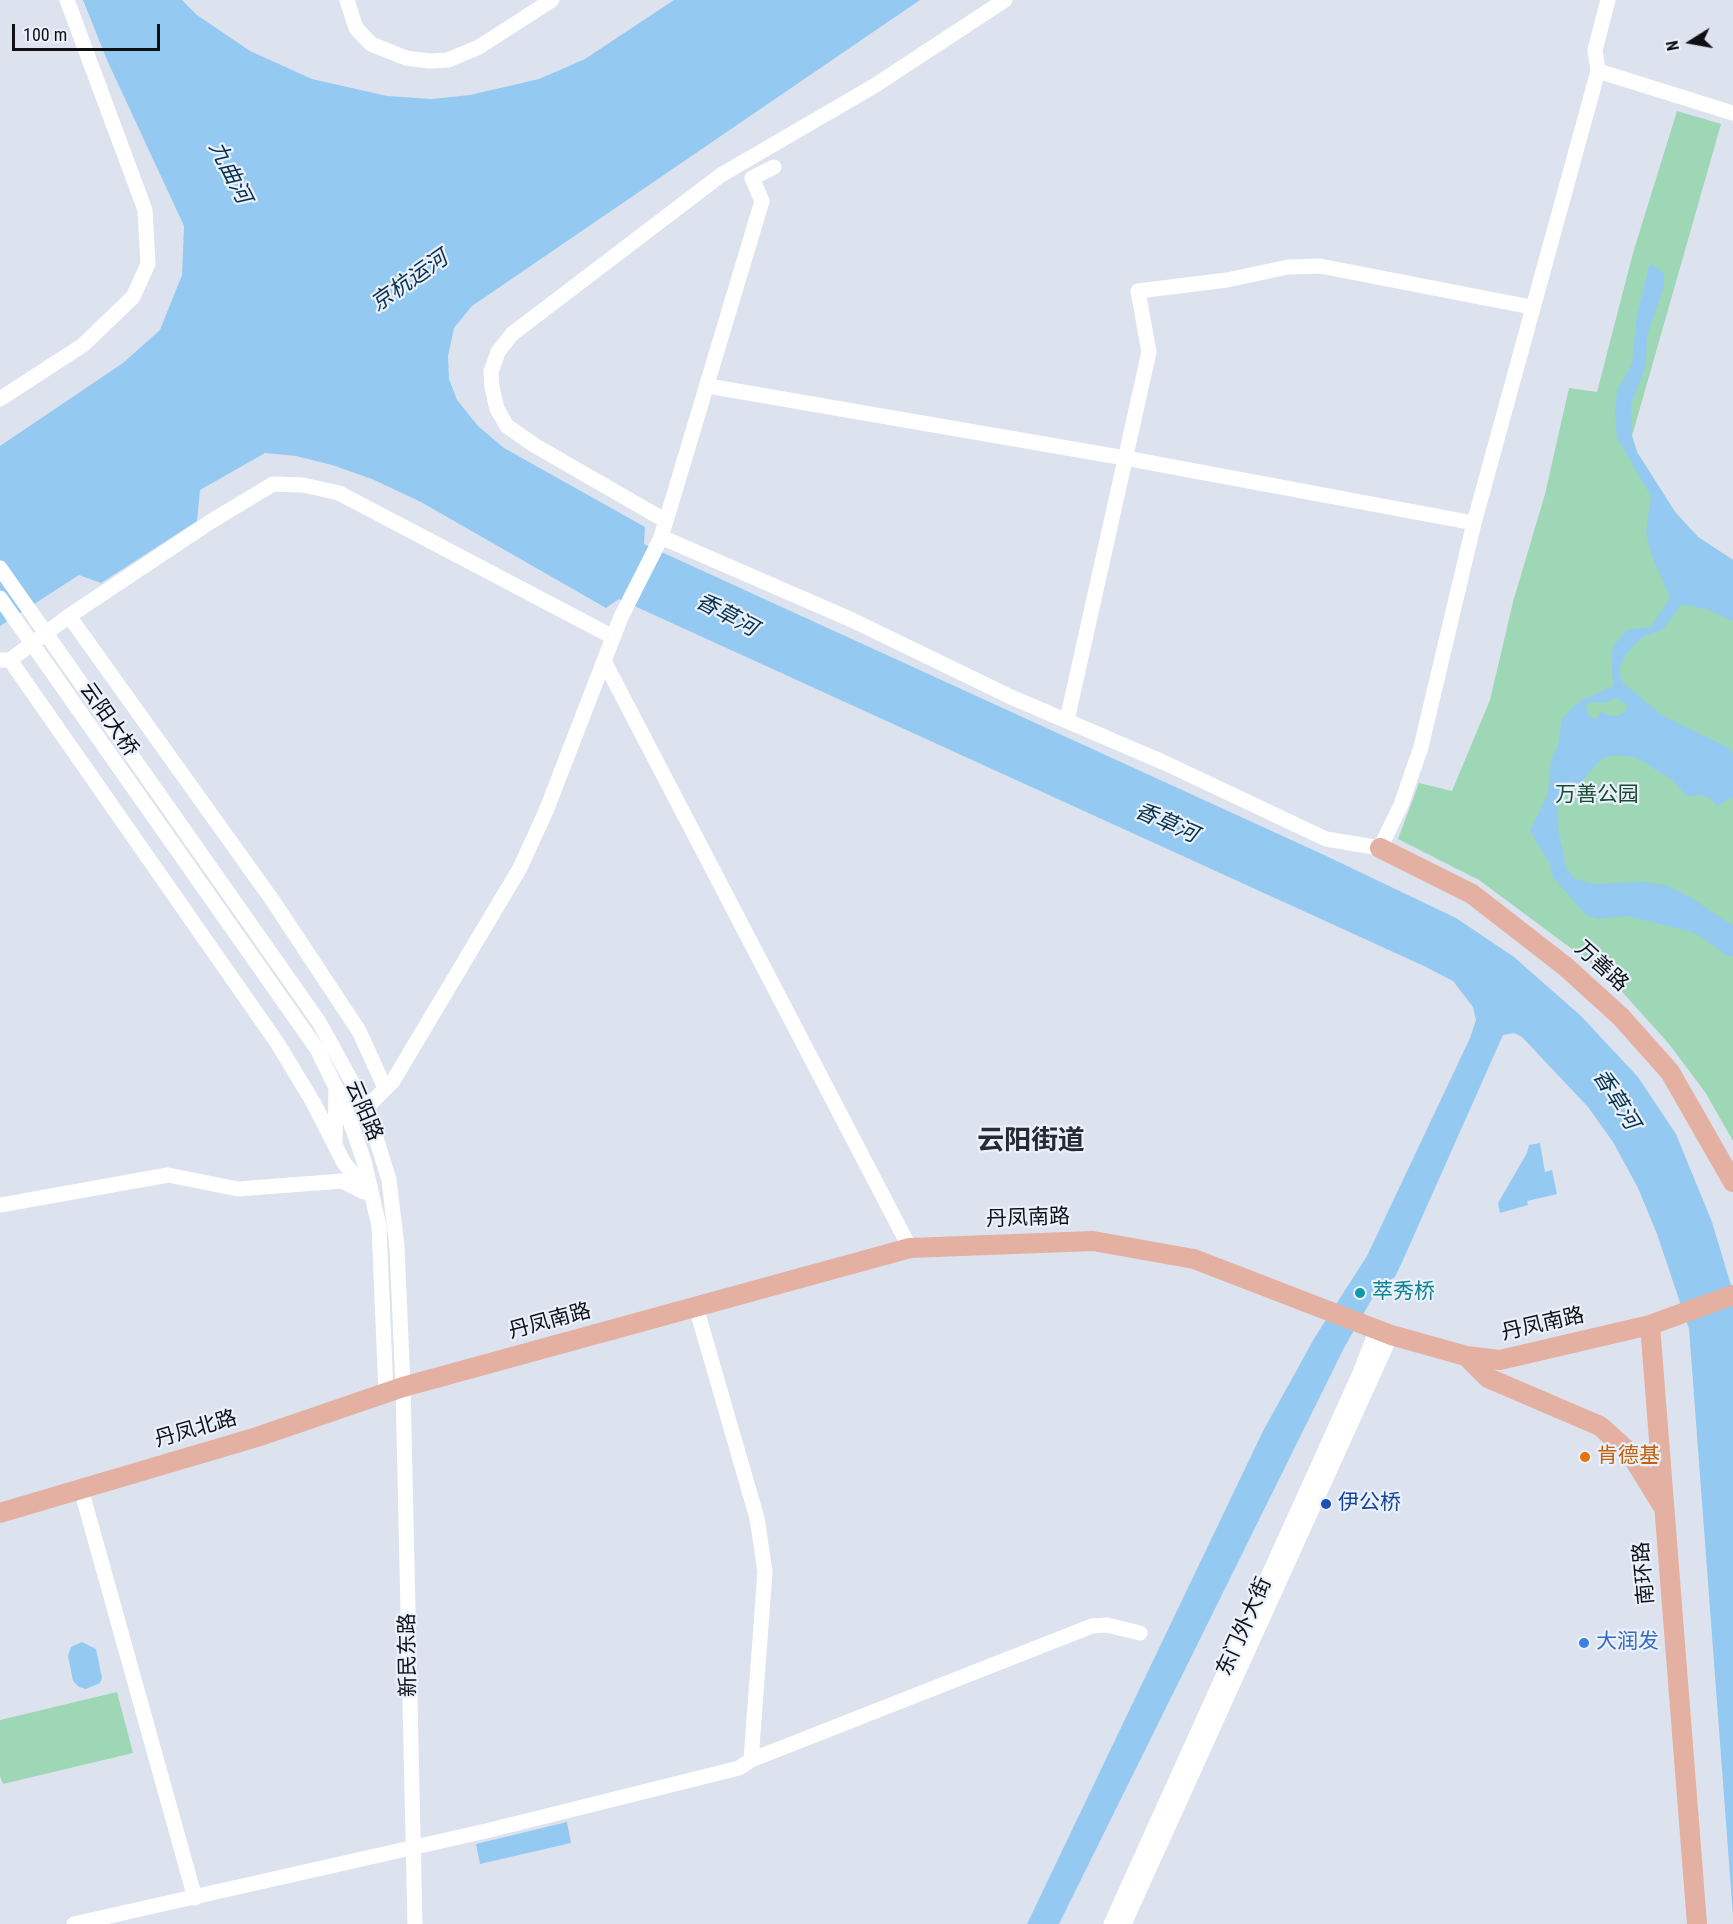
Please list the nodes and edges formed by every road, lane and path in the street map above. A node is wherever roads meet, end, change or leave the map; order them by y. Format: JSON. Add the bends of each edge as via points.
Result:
{"nodes":[{"id":1,"x":67,"y":0,"type":"edge"},
{"id":2,"x":347,"y":0,"type":"edge"},
{"id":3,"x":552,"y":0,"type":"edge"},
{"id":4,"x":1005,"y":0,"type":"edge"},
{"id":5,"x":1608,"y":0,"type":"edge"},
{"id":6,"x":1598,"y":71,"type":"junction"},
{"id":7,"x":1733,"y":113,"type":"edge"},
{"id":8,"x":774,"y":167,"type":"dead end"},
{"id":9,"x":1531,"y":307,"type":"junction"},
{"id":10,"x":708,"y":386,"type":"junction"},
{"id":11,"x":0,"y":399,"type":"edge"},
{"id":12,"x":1125,"y":458,"type":"junction"},
{"id":13,"x":666,"y":521,"type":"junction"},
{"id":14,"x":1474,"y":523,"type":"junction"},
{"id":15,"x":660,"y":538,"type":"junction"},
{"id":16,"x":0,"y":568,"type":"edge"},
{"id":17,"x":0,"y":598,"type":"edge"},
{"id":18,"x":69,"y":616,"type":"junction"},
{"id":19,"x":613,"y":637,"type":"junction"},
{"id":20,"x":5,"y":660,"type":"edge"},
{"id":21,"x":604,"y":661,"type":"junction"},
{"id":22,"x":1067,"y":720,"type":"junction"},
{"id":23,"x":1380,"y":848,"type":"junction"},
{"id":24,"x":215,"y":872,"type":"joint"},
{"id":25,"x":200,"y":880,"type":"joint"},
{"id":26,"x":336,"y":1087,"type":"junction"},
{"id":27,"x":386,"y":1088,"type":"junction"},
{"id":28,"x":366,"y":1108,"type":"junction"},
{"id":29,"x":335,"y":1145,"type":"junction"},
{"id":30,"x":342,"y":1181,"type":"junction"},
{"id":31,"x":1733,"y":1182,"type":"edge"},
{"id":32,"x":372,"y":1196,"type":"junction"},
{"id":33,"x":0,"y":1205,"type":"edge"},
{"id":34,"x":910,"y":1248,"type":"junction"},
{"id":35,"x":1733,"y":1295,"type":"edge"},
{"id":36,"x":696,"y":1307,"type":"junction"},
{"id":37,"x":1650,"y":1325,"type":"junction"},
{"id":38,"x":1376,"y":1329,"type":"junction"},
{"id":39,"x":1466,"y":1356,"type":"junction"},
{"id":40,"x":394,"y":1390,"type":"junction"},
{"id":41,"x":81,"y":1489,"type":"junction"},
{"id":42,"x":1664,"y":1508,"type":"junction"},
{"id":43,"x":0,"y":1513,"type":"edge"},
{"id":44,"x":1140,"y":1634,"type":"dead end"},
{"id":45,"x":751,"y":1760,"type":"junction"},
{"id":46,"x":413,"y":1845,"type":"junction"},
{"id":47,"x":195,"y":1898,"type":"junction"},
{"id":48,"x":74,"y":1924,"type":"edge"},
{"id":49,"x":415,"y":1924,"type":"edge"},
{"id":50,"x":1111,"y":1924,"type":"edge"},
{"id":51,"x":1124,"y":1924,"type":"edge"},
{"id":52,"x":1697,"y":1924,"type":"edge"}],
"edges":[{"from":1,"to":11,"type":"street","via":[[145,210],[148,264],[133,297],[83,345]]},
{"from":2,"to":3,"type":"street","via":[[356,28],[371,44],[406,58],[429,61],[448,60],[479,47]]},
{"from":4,"to":13,"type":"street","via":[[874,86],[721,175],[512,334],[498,352],[491,372],[492,387],[497,409],[507,426],[534,446]]},
{"from":5,"to":6,"type":"street","via":[[1595,50]]},
{"from":6,"to":7,"type":"street"},
{"from":6,"to":9,"type":"street"},
{"from":8,"to":10,"type":"street","via":[[752,178],[762,201]]},
{"from":9,"to":12,"type":"street","via":[[1320,266],[1288,267],[1227,280],[1138,291],[1149,352]]},
{"from":9,"to":14,"type":"street"},
{"from":10,"to":12,"type":"street"},
{"from":10,"to":13,"type":"street"},
{"from":12,"to":14,"type":"street"},
{"from":12,"to":22,"type":"street"},
{"from":13,"to":15,"type":"street"},
{"from":14,"to":23,"type":"street","via":[[1421,747],[1401,805]]},
{"from":15,"to":19,"type":"street"},
{"from":15,"to":22,"type":"street","via":[[852,620]]},
{"from":16,"to":24,"type":"street","name":"云阳大桥"},
{"from":17,"to":25,"type":"street","name":"云阳大桥"},
{"from":18,"to":19,"type":"street","via":[[273,484],[303,484],[339,493]]},
{"from":18,"to":20,"type":"street"},
{"from":18,"to":27,"type":"street","via":[[273,901],[359,1031]]},
{"from":19,"to":21,"type":"street"},
{"from":20,"to":29,"type":"street","via":[[278,1044]]},
{"from":21,"to":27,"type":"street","via":[[520,868]]},
{"from":21,"to":34,"type":"street"},
{"from":22,"to":23,"type":"street","via":[[1326,839]]},
{"from":23,"to":31,"type":"main road","name":"万善路","via":[[1472,894],[1566,967],[1621,1017],[1670,1072]]},
{"from":24,"to":28,"type":"street","name":"云阳路","via":[[319,1022]]},
{"from":25,"to":26,"type":"street","name":"云阳路","via":[[317,1049]]},
{"from":26,"to":29,"type":"street"},
{"from":26,"to":32,"type":"street","name":"云阳路","via":[[364,1161]]},
{"from":27,"to":28,"type":"street"},
{"from":28,"to":40,"type":"street","name":"云阳路","via":[[388,1180],[397,1247]]},
{"from":29,"to":30,"type":"street"},
{"from":29,"to":32,"type":"street","via":[[344,1163]]},
{"from":30,"to":32,"type":"street"},
{"from":30,"to":33,"type":"street","via":[[237,1189],[168,1175]]},
{"from":32,"to":40,"type":"street","name":"云阳路","via":[[379,1226]]},
{"from":34,"to":36,"type":"main road","name":"丹凤南路"},
{"from":34,"to":38,"type":"main road","name":"丹凤南路","via":[[1094,1241],[1194,1259]]},
{"from":35,"to":37,"type":"main road","name":"丹凤南路"},
{"from":36,"to":40,"type":"main road","name":"丹凤南路"},
{"from":36,"to":45,"type":"street","via":[[757,1518],[765,1572]]},
{"from":37,"to":39,"type":"main road","name":"丹凤南路","via":[[1500,1360]]},
{"from":37,"to":42,"type":"main road","name":"南环路"},
{"from":38,"to":39,"type":"main road","name":"丹凤南路"},
{"from":38,"to":50,"type":"street","name":"东门外大街"},
{"from":38,"to":51,"type":"street","name":"东门外大街"},
{"from":39,"to":42,"type":"main road","via":[[1488,1378],[1600,1425],[1630,1453]]},
{"from":40,"to":41,"type":"main road","name":"丹凤北路","via":[[257,1437]]},
{"from":40,"to":46,"type":"street","name":"新民东路"},
{"from":41,"to":43,"type":"main road","name":"丹凤北路"},
{"from":41,"to":47,"type":"street"},
{"from":42,"to":52,"type":"main road","name":"南环路"},
{"from":44,"to":45,"type":"street","via":[[1107,1625],[1092,1626]]},
{"from":45,"to":46,"type":"street","via":[[739,1768],[486,1831]]},
{"from":46,"to":47,"type":"street"},
{"from":46,"to":49,"type":"street","name":"新民东路"},
{"from":47,"to":48,"type":"street"}]}
